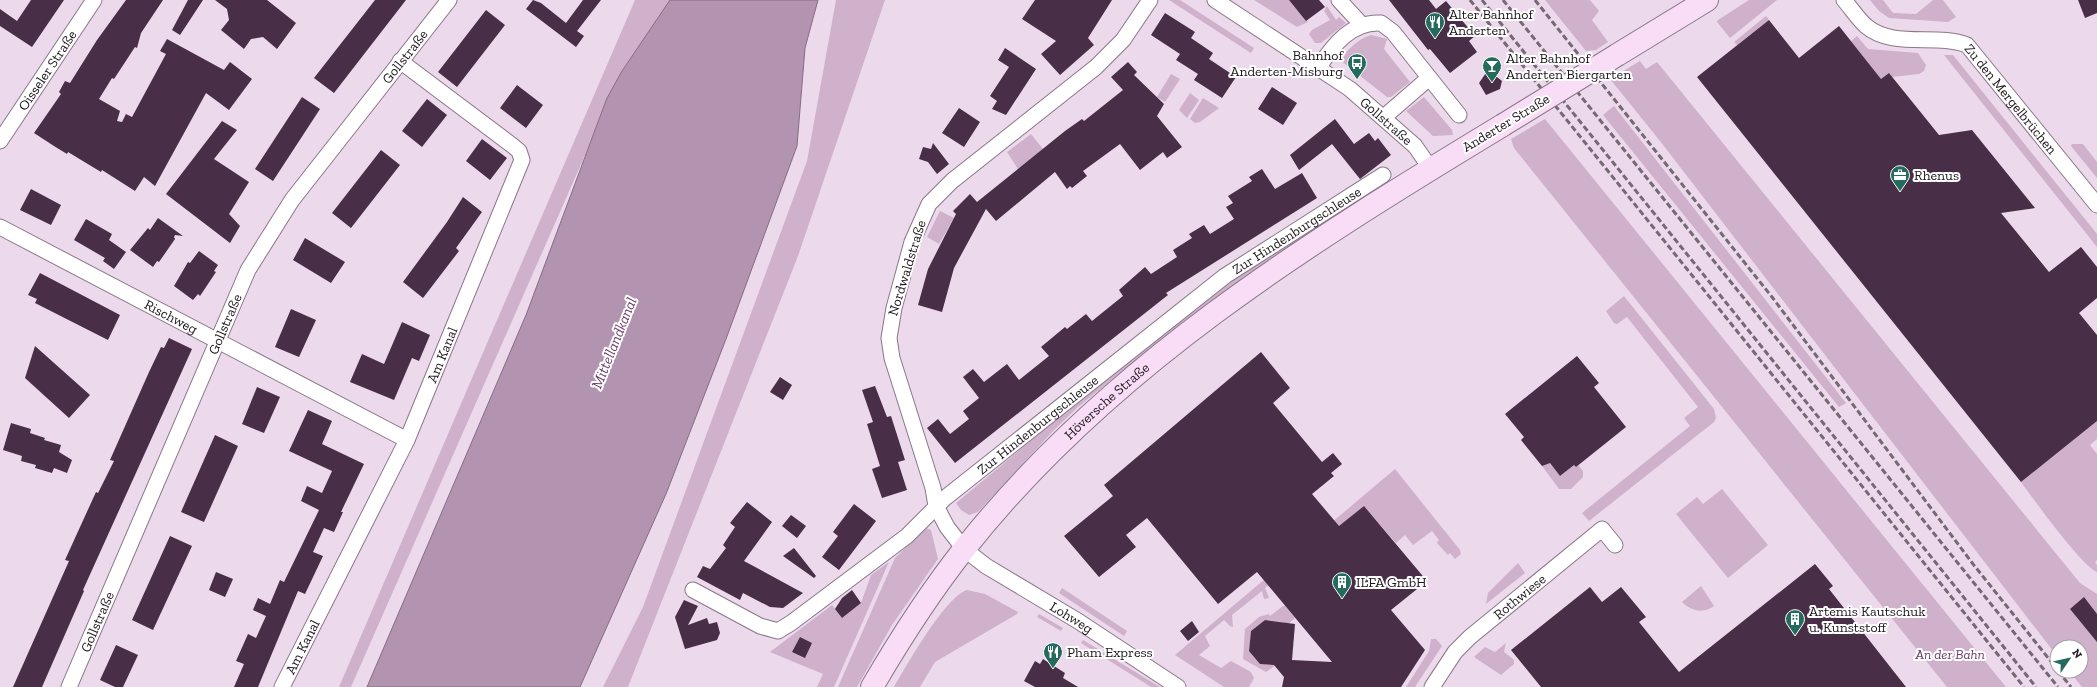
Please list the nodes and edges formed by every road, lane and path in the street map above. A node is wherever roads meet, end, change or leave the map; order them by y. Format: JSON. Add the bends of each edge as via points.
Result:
{"nodes":[{"id":1,"x":94,"y":0,"type":"edge"},
{"id":2,"x":449,"y":0,"type":"edge"},
{"id":3,"x":1150,"y":0,"type":"edge"},
{"id":4,"x":1215,"y":0,"type":"edge"},
{"id":5,"x":1339,"y":0,"type":"edge"},
{"id":6,"x":1707,"y":0,"type":"edge"},
{"id":7,"x":1844,"y":0,"type":"edge"},
{"id":8,"x":1362,"y":25,"type":"junction"},
{"id":9,"x":400,"y":61,"type":"junction"},
{"id":10,"x":1319,"y":67,"type":"junction"},
{"id":11,"x":1429,"y":78,"type":"junction"},
{"id":12,"x":1459,"y":115,"type":"dead end"},
{"id":13,"x":1384,"y":117,"type":"junction"},
{"id":14,"x":0,"y":141,"type":"edge"},
{"id":15,"x":1430,"y":169,"type":"junction"},
{"id":16,"x":1383,"y":176,"type":"dead end"},
{"id":17,"x":1408,"y":183,"type":"joint"},
{"id":18,"x":2097,"y":205,"type":"edge"},
{"id":19,"x":0,"y":227,"type":"edge"},
{"id":20,"x":216,"y":340,"type":"junction"},
{"id":21,"x":407,"y":440,"type":"junction"},
{"id":22,"x":936,"y":506,"type":"junction"},
{"id":23,"x":1615,"y":545,"type":"dead end"},
{"id":24,"x":964,"y":549,"type":"junction"},
{"id":25,"x":693,"y":590,"type":"dead end"},
{"id":26,"x":68,"y":687,"type":"edge"},
{"id":27,"x":282,"y":687,"type":"edge"},
{"id":28,"x":872,"y":687,"type":"edge"},
{"id":29,"x":1178,"y":687,"type":"edge"},
{"id":30,"x":1432,"y":687,"type":"edge"}],
"edges":[{"from":1,"to":14,"type":"street","name":"Oisseler Straße"},
{"from":2,"to":9,"type":"street","name":"Gollstraße"},
{"from":3,"to":22,"type":"street","name":"Nordwaldstraße","via":[[1111,53],[938,193],[919,223],[894,308],[889,338],[892,358],[933,488]]},
{"from":4,"to":10,"type":"street","name":"Gollstraße"},
{"from":5,"to":8,"type":"street"},
{"from":6,"to":15,"type":"main road","name":"Anderter Straße","bridge":true},
{"from":7,"to":18,"type":"street","name":"Zu den Mergelbrüchen","via":[[1865,26],[1885,37],[1955,40],[1967,45]]},
{"from":8,"to":10,"type":"street","via":[[1334,44]]},
{"from":8,"to":11,"type":"street","via":[[1381,23],[1393,32]]},
{"from":9,"to":20,"type":"street","name":"Gollstraße","via":[[292,200],[268,236],[248,270]]},
{"from":9,"to":21,"type":"street","name":"Am Kanal","via":[[514,146],[522,160]]},
{"from":10,"to":13,"type":"street","name":"Gollstraße"},
{"from":11,"to":12,"type":"street"},
{"from":11,"to":13,"type":"street"},
{"from":13,"to":15,"type":"street","name":"Gollstraße","via":[[1416,146]]},
{"from":15,"to":17,"type":"main road","name":"Anderter Straße"},
{"from":16,"to":22,"type":"street","name":"Zur Hindenburgschleuse","via":[[1225,276]]},
{"from":17,"to":24,"type":"main road","name":"Höversche Straße","via":[[1281,265],[1151,363],[1083,421],[1036,468]]},
{"from":19,"to":20,"type":"street","name":"Rischweg"},
{"from":20,"to":21,"type":"street","name":"Rischweg"},
{"from":20,"to":26,"type":"street","name":"Gollstraße"},
{"from":21,"to":27,"type":"street","name":"Am Kanal"},
{"from":22,"to":24,"type":"street","name":"Nordwaldstraße","via":[[947,527]]},
{"from":22,"to":25,"type":"street","name":"Zur Hindenburgschleuse","via":[[907,536],[778,630],[760,626]]},
{"from":23,"to":30,"type":"street","name":"Rothwiese","via":[[1602,529],[1470,637],[1456,652]]},
{"from":24,"to":28,"type":"main road","name":"Höversche Straße","via":[[923,606]]},
{"from":24,"to":29,"type":"street","name":"Lohweg","via":[[986,566],[1078,621]]}]}
